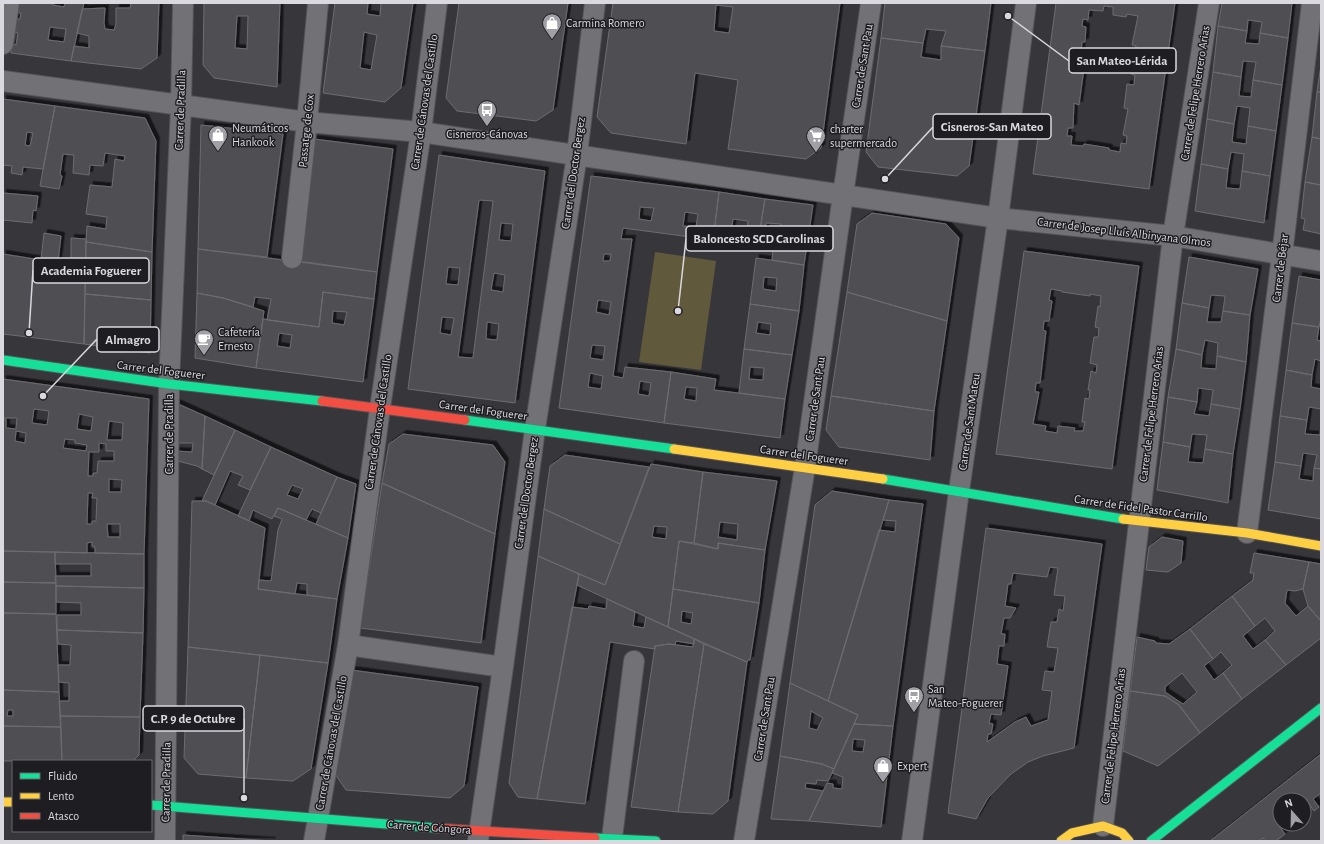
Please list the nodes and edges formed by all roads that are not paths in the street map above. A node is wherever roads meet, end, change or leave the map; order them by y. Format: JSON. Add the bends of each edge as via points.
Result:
{"nodes":[{"id":1,"x":9,"y":3,"type":"edge"},
{"id":2,"x":183,"y":3,"type":"edge"},
{"id":3,"x":318,"y":3,"type":"edge"},
{"id":4,"x":437,"y":3,"type":"edge"},
{"id":5,"x":595,"y":3,"type":"edge"},
{"id":6,"x":872,"y":3,"type":"edge"},
{"id":7,"x":1026,"y":3,"type":"edge"},
{"id":8,"x":1209,"y":3,"type":"edge"},
{"id":9,"x":1312,"y":3,"type":"edge"},
{"id":10,"x":3,"y":44,"type":"edge"},
{"id":11,"x":3,"y":81,"type":"edge"},
{"id":12,"x":181,"y":105,"type":"junction"},
{"id":13,"x":307,"y":122,"type":"junction"},
{"id":14,"x":421,"y":132,"type":"junction"},
{"id":15,"x":577,"y":155,"type":"junction"},
{"id":16,"x":843,"y":195,"type":"junction"},
{"id":17,"x":998,"y":218,"type":"junction"},
{"id":18,"x":1173,"y":236,"type":"junction"},
{"id":19,"x":1282,"y":255,"type":"junction"},
{"id":20,"x":292,"y":258,"type":"dead end"},
{"id":21,"x":1321,"y":261,"type":"edge"},
{"id":22,"x":3,"y":360,"type":"edge"},
{"id":23,"x":169,"y":384,"type":"junction"},
{"id":24,"x":380,"y":408,"type":"junction"},
{"id":25,"x":535,"y":429,"type":"junction"},
{"id":26,"x":805,"y":467,"type":"junction"},
{"id":27,"x":959,"y":491,"type":"junction"},
{"id":28,"x":1138,"y":522,"type":"junction"},
{"id":29,"x":1247,"y":533,"type":"junction"},
{"id":30,"x":1321,"y":546,"type":"edge"},
{"id":31,"x":348,"y":645,"type":"junction"},
{"id":32,"x":634,"y":661,"type":"dead end"},
{"id":33,"x":503,"y":667,"type":"junction"},
{"id":34,"x":1321,"y":708,"type":"edge"},
{"id":35,"x":158,"y":806,"type":"edge"},
{"id":36,"x":318,"y":819,"type":"junction"},
{"id":37,"x":1103,"y":826,"type":"junction"},
{"id":38,"x":479,"y":836,"type":"edge"},
{"id":39,"x":612,"y":838,"type":"junction"},
{"id":40,"x":165,"y":841,"type":"edge"},
{"id":41,"x":314,"y":841,"type":"edge"},
{"id":42,"x":656,"y":841,"type":"edge"},
{"id":43,"x":744,"y":841,"type":"edge"},
{"id":44,"x":912,"y":841,"type":"edge"},
{"id":45,"x":1061,"y":841,"type":"edge"},
{"id":46,"x":1129,"y":841,"type":"edge"},
{"id":47,"x":1151,"y":841,"type":"edge"}],
"edges":[{"from":1,"to":10,"type":"street"},
{"from":2,"to":12,"type":"street","name":"Carrer de Pradilla"},
{"from":3,"to":13,"type":"street","name":"Passatge de Cox"},
{"from":4,"to":14,"type":"street","name":"Carrer de Cánovas del Castillo"},
{"from":5,"to":15,"type":"street","name":"Carrer del Doctor Bergez"},
{"from":6,"to":16,"type":"street","name":"Carrer de Sant Pau"},
{"from":7,"to":17,"type":"street","name":"Carrer de Sant Mateu"},
{"from":8,"to":18,"type":"street","name":"Carrer de Felipe Herrero Arias"},
{"from":9,"to":19,"type":"street","name":"Carrer de Béjar"},
{"from":11,"to":12,"type":"street","name":"Carrer de Josep Lluís Albinyana Olmos"},
{"from":12,"to":13,"type":"street","name":"Carrer de Josep Lluís Albinyana Olmos"},
{"from":12,"to":23,"type":"street","name":"Carrer de Pradilla"},
{"from":13,"to":14,"type":"street","name":"Carrer de Josep Lluís Albinyana Olmos"},
{"from":13,"to":20,"type":"street","name":"Passatge de Cox"},
{"from":14,"to":15,"type":"street","name":"Carrer de Josep Lluís Albinyana Olmos"},
{"from":14,"to":24,"type":"street","name":"Carrer de Cánovas del Castillo"},
{"from":15,"to":16,"type":"street","name":"Carrer de Josep Lluís Albinyana Olmos"},
{"from":15,"to":25,"type":"street","name":"Carrer del Doctor Bergez"},
{"from":16,"to":17,"type":"street","name":"Carrer de Josep Lluís Albinyana Olmos"},
{"from":16,"to":26,"type":"street","name":"Carrer de Sant Pau"},
{"from":17,"to":18,"type":"street","name":"Carrer de Josep Lluís Albinyana Olmos"},
{"from":17,"to":27,"type":"street","name":"Carrer de Sant Mateu"},
{"from":18,"to":19,"type":"street","name":"Carrer de Josep Lluís Albinyana Olmos"},
{"from":18,"to":28,"type":"street","name":"Carrer de Felipe Herrero Arias"},
{"from":19,"to":21,"type":"street","name":"Carrer de Josep Lluís Albinyana Olmos"},
{"from":19,"to":29,"type":"street","name":"Carrer de Béjar"},
{"from":22,"to":23,"type":"street","name":"Carrer del Foguerer"},
{"from":23,"to":24,"type":"street","name":"Carrer del Foguerer"},
{"from":23,"to":35,"type":"street","name":"Carrer de Pradilla"},
{"from":24,"to":25,"type":"street","name":"Carrer del Foguerer"},
{"from":24,"to":31,"type":"street","name":"Carrer de Cánovas del Castillo"},
{"from":25,"to":26,"type":"street","name":"Carrer del Foguerer"},
{"from":25,"to":33,"type":"street","name":"Carrer del Doctor Bergez"},
{"from":26,"to":27,"type":"street","name":"Carrer del Foguerer"},
{"from":26,"to":43,"type":"street","name":"Carrer de Sant Pau"},
{"from":27,"to":28,"type":"street","name":"Carrer de Fidel Pastor Carrillo"},
{"from":27,"to":44,"type":"street","name":"Carrer de Sant Mateu"},
{"from":28,"to":29,"type":"street","name":"Carrer de Fidel Pastor Carrillo"},
{"from":28,"to":37,"type":"street","name":"Carrer de Felipe Herrero Arias"},
{"from":29,"to":30,"type":"street","name":"Carrer de Fidel Pastor Carrillo"},
{"from":31,"to":33,"type":"street"},
{"from":31,"to":36,"type":"street","name":"Carrer de Cánovas del Castillo"},
{"from":32,"to":39,"type":"street"},
{"from":33,"to":38,"type":"street","name":"Carrer del Doctor Bergez"},
{"from":34,"to":47,"type":"street"},
{"from":35,"to":36,"type":"street","name":"Carrer de Góngora"},
{"from":35,"to":40,"type":"street","name":"Carrer de Pradilla"},
{"from":36,"to":38,"type":"street","name":"Carrer de Góngora"},
{"from":36,"to":41,"type":"street","name":"Carrer de Cánovas del Castillo"},
{"from":37,"to":45,"type":"street","via":[[1072,833]]},
{"from":37,"to":46,"type":"street","via":[[1122,833]]},
{"from":38,"to":39,"type":"street","name":"Carrer de Góngora"},
{"from":39,"to":42,"type":"street","name":"Carrer de Góngora"}]}
